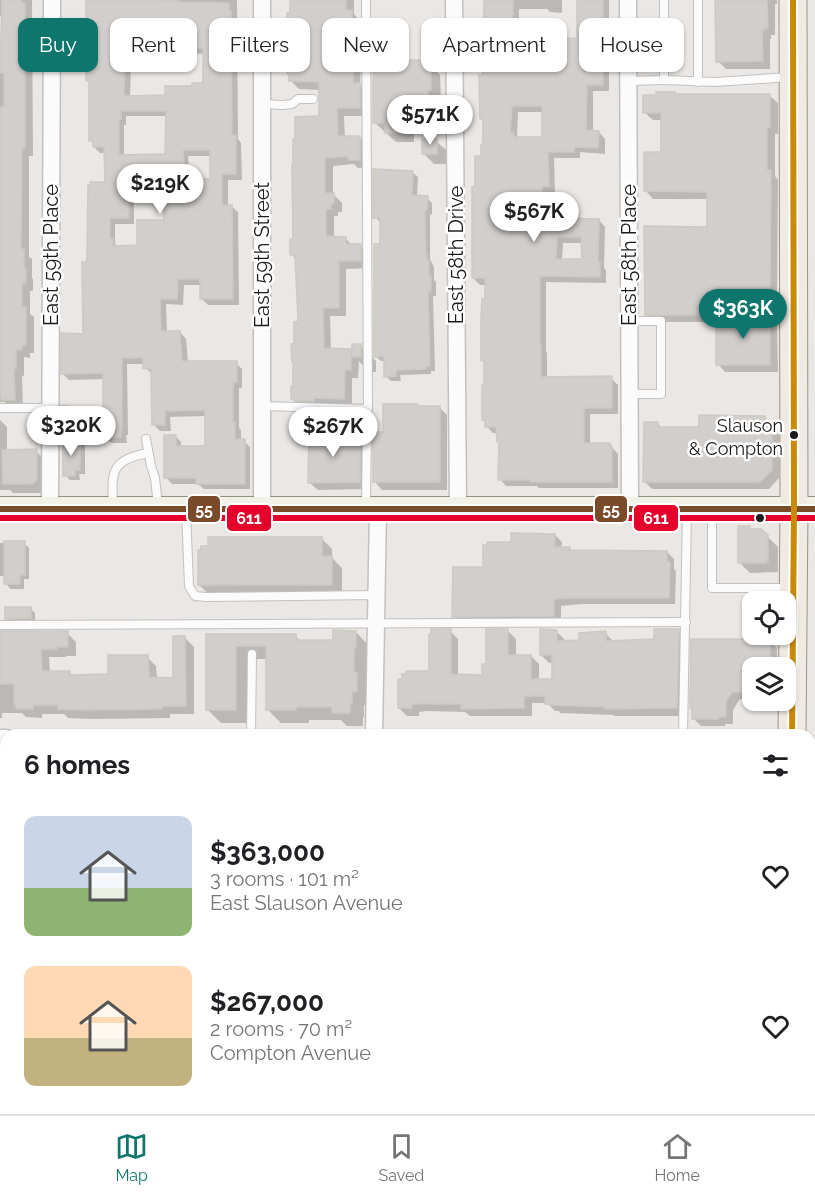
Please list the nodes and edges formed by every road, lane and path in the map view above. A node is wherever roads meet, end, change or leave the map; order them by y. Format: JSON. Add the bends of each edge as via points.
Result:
{"nodes":[{"id":1,"x":52,"y":0,"type":"edge"},
{"id":2,"x":262,"y":0,"type":"edge"},
{"id":3,"x":366,"y":0,"type":"edge"},
{"id":4,"x":454,"y":0,"type":"edge"},
{"id":5,"x":628,"y":0,"type":"edge"},
{"id":6,"x":664,"y":0,"type":"edge"},
{"id":7,"x":698,"y":0,"type":"edge"},
{"id":8,"x":793,"y":0,"type":"edge"},
{"id":9,"x":793,"y":77,"type":"junction"},
{"id":10,"x":664,"y":80,"type":"junction"},
{"id":11,"x":628,"y":81,"type":"junction"},
{"id":12,"x":698,"y":82,"type":"junction"},
{"id":13,"x":313,"y":99,"type":"dead end"},
{"id":14,"x":262,"y":104,"type":"junction"},
{"id":15,"x":629,"y":321,"type":"junction"},
{"id":16,"x":629,"y":394,"type":"junction"},
{"id":17,"x":262,"y":406,"type":"junction"},
{"id":18,"x":0,"y":408,"type":"edge"},
{"id":19,"x":50,"y":408,"type":"junction"},
{"id":20,"x":367,"y":419,"type":"dead end"},
{"id":21,"x":146,"y":439,"type":"dead end"},
{"id":22,"x":148,"y":453,"type":"junction"},
{"id":23,"x":0,"y":509,"type":"edge"},
{"id":24,"x":50,"y":509,"type":"junction"},
{"id":25,"x":113,"y":509,"type":"junction"},
{"id":26,"x":158,"y":509,"type":"junction"},
{"id":27,"x":186,"y":509,"type":"junction"},
{"id":28,"x":262,"y":509,"type":"junction"},
{"id":29,"x":372,"y":509,"type":"junction"},
{"id":30,"x":458,"y":509,"type":"junction"},
{"id":31,"x":630,"y":509,"type":"junction"},
{"id":32,"x":687,"y":509,"type":"junction"},
{"id":33,"x":804,"y":509,"type":"edge"},
{"id":34,"x":712,"y":510,"type":"junction"},
{"id":35,"x":793,"y":588,"type":"junction"},
{"id":36,"x":376,"y":595,"type":"junction"},
{"id":37,"x":686,"y":622,"type":"junction"},
{"id":38,"x":376,"y":623,"type":"junction"},
{"id":39,"x":0,"y":625,"type":"edge"},
{"id":40,"x":252,"y":654,"type":"dead end"},
{"id":41,"x":251,"y":729,"type":"edge"},
{"id":42,"x":374,"y":729,"type":"edge"},
{"id":43,"x":683,"y":729,"type":"edge"},
{"id":44,"x":792,"y":729,"type":"edge"}],
"edges":[{"from":1,"to":19,"type":"street","name":"East 59th Place"},
{"from":2,"to":14,"type":"street","name":"East 59th Street"},
{"from":3,"to":17,"type":"lane","via":[[368,409]]},
{"from":4,"to":30,"type":"street","name":"East 58th Drive"},
{"from":5,"to":11,"type":"street","name":"East 58th Place"},
{"from":6,"to":10,"type":"lane"},
{"from":7,"to":12,"type":"lane"},
{"from":8,"to":9,"type":"main road"},
{"from":9,"to":12,"type":"lane"},
{"from":9,"to":33,"type":"main road"},
{"from":10,"to":11,"type":"lane"},
{"from":10,"to":12,"type":"lane"},
{"from":11,"to":15,"type":"street","name":"East 58th Place"},
{"from":13,"to":14,"type":"lane"},
{"from":14,"to":17,"type":"street","name":"East 59th Street"},
{"from":15,"to":16,"type":"street","name":"East 58th Place"},
{"from":15,"to":16,"type":"lane","via":[[661,321],[661,393]]},
{"from":16,"to":31,"type":"street","name":"East 58th Place"},
{"from":17,"to":28,"type":"street","name":"East 59th Street"},
{"from":18,"to":19,"type":"lane"},
{"from":19,"to":24,"type":"street","name":"East 59th Place"},
{"from":20,"to":29,"type":"lane"},
{"from":21,"to":22,"type":"lane"},
{"from":22,"to":25,"type":"lane","via":[[134,456],[114,470]]},
{"from":22,"to":26,"type":"lane"},
{"from":23,"to":24,"type":"main road"},
{"from":24,"to":25,"type":"main road"},
{"from":25,"to":26,"type":"main road"},
{"from":26,"to":27,"type":"main road"},
{"from":27,"to":28,"type":"main road"},
{"from":27,"to":36,"type":"lane","via":[[189,586],[195,596]]},
{"from":28,"to":29,"type":"main road"},
{"from":29,"to":30,"type":"main road"},
{"from":29,"to":36,"type":"street"},
{"from":30,"to":31,"type":"main road"},
{"from":31,"to":32,"type":"main road"},
{"from":32,"to":34,"type":"main road"},
{"from":32,"to":37,"type":"lane"},
{"from":33,"to":34,"type":"main road"},
{"from":33,"to":35,"type":"main road"},
{"from":34,"to":35,"type":"lane","via":[[712,588]]},
{"from":35,"to":44,"type":"main road"},
{"from":36,"to":38,"type":"street"},
{"from":37,"to":38,"type":"lane"},
{"from":37,"to":43,"type":"lane"},
{"from":38,"to":39,"type":"lane"},
{"from":38,"to":42,"type":"street"},
{"from":40,"to":41,"type":"lane"}]}
